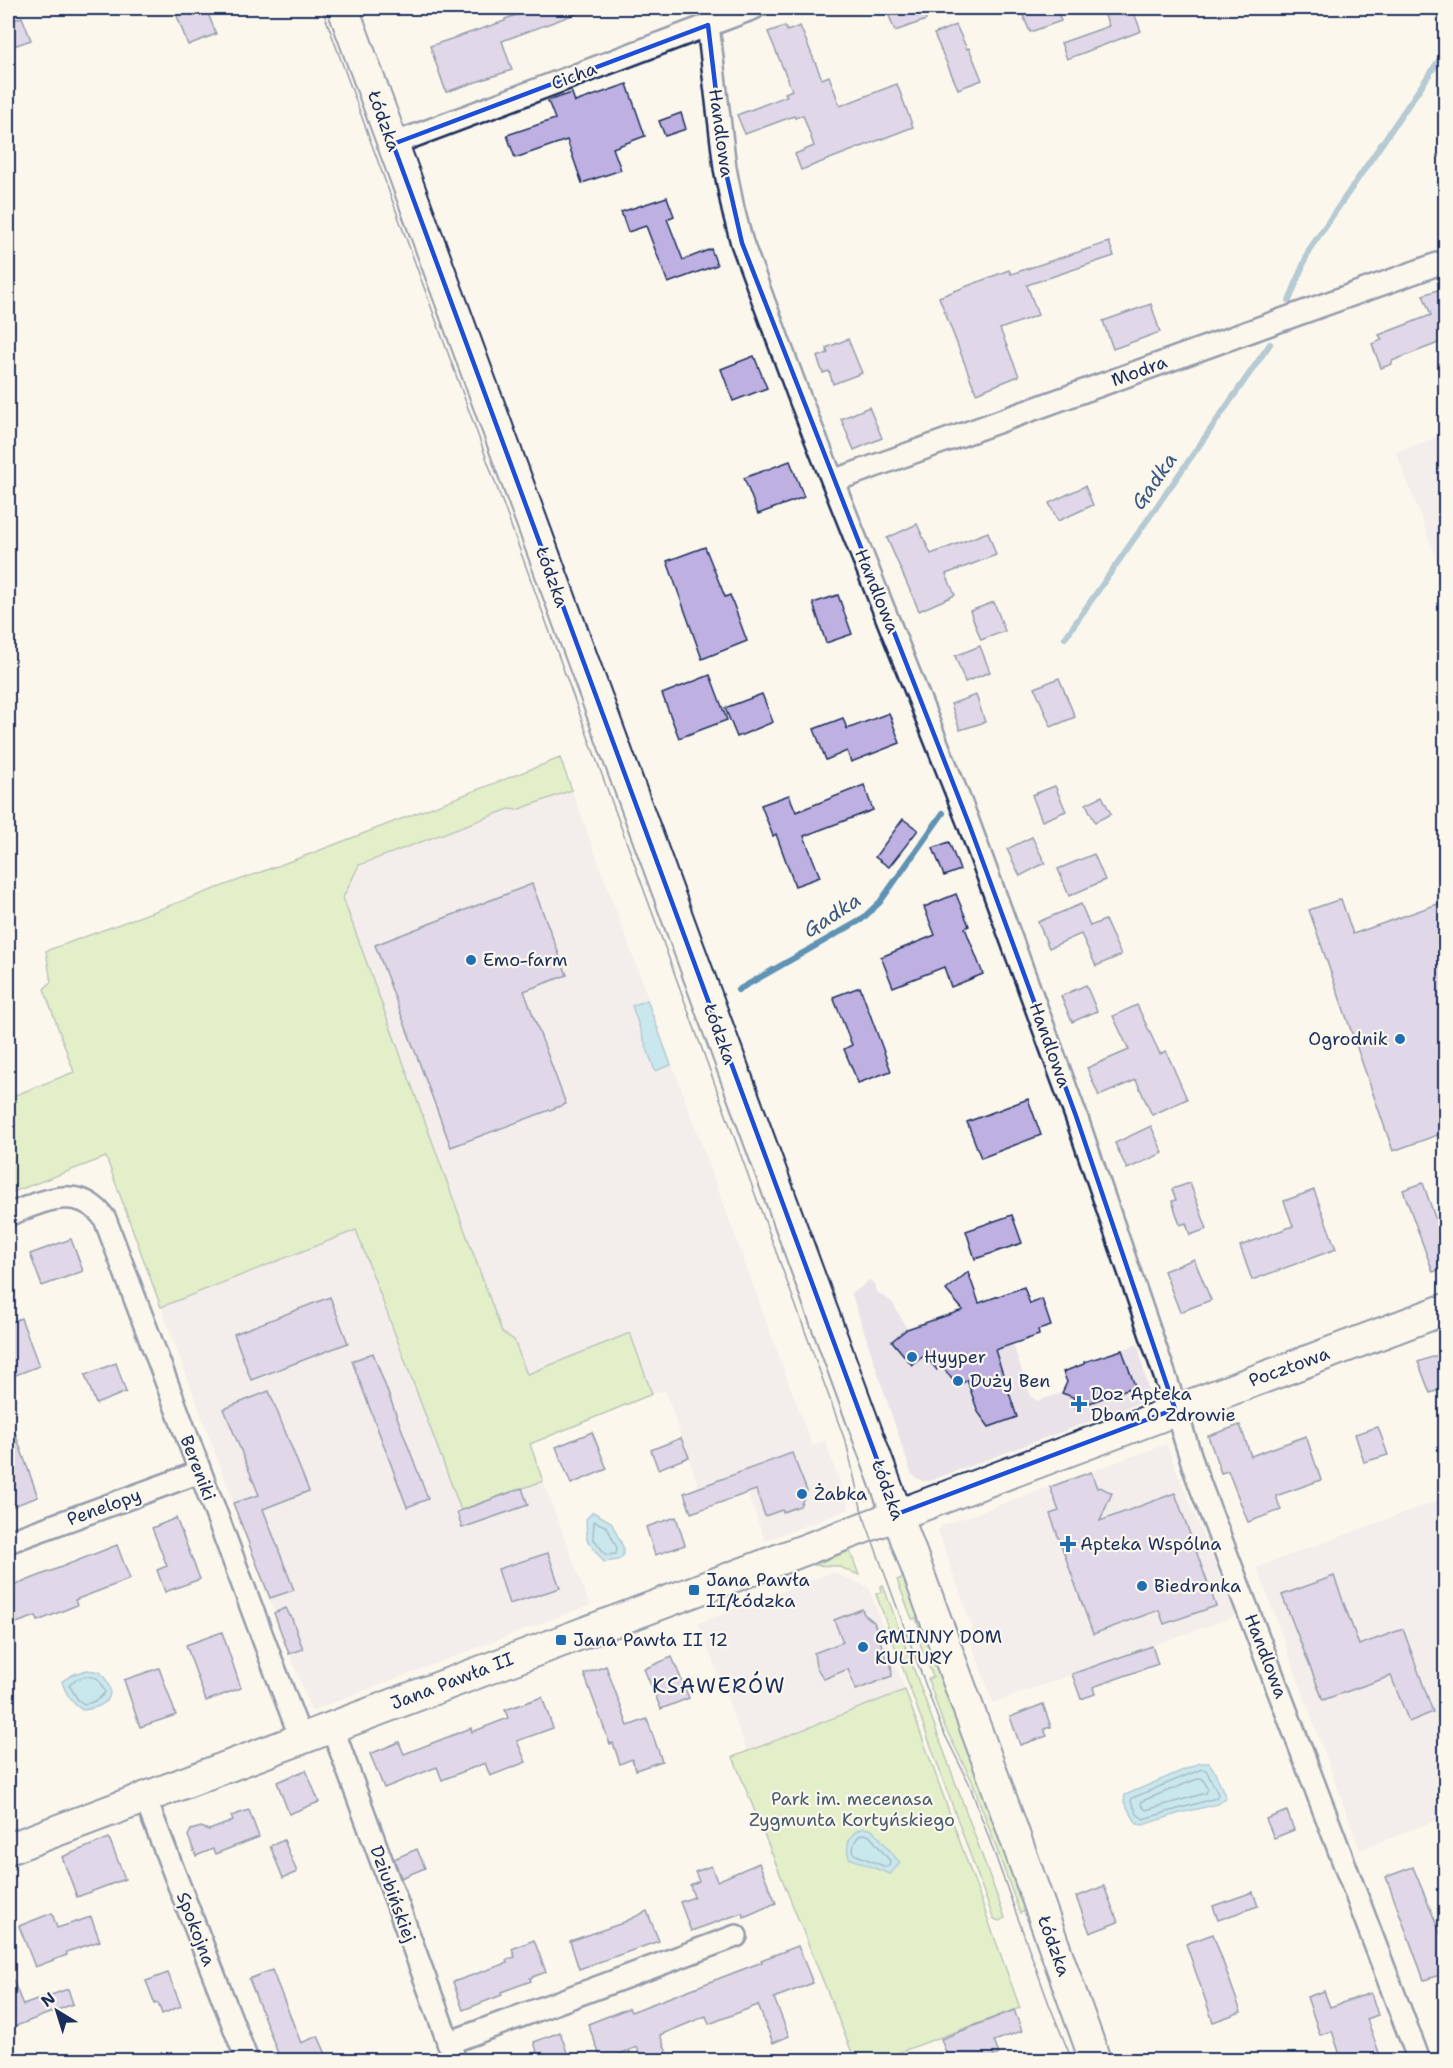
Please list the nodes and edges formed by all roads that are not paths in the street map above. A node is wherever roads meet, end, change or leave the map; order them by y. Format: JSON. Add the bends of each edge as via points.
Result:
{"nodes":[{"id":1,"x":343,"y":8,"type":"edge"},
{"id":2,"x":754,"y":8,"type":"edge"},
{"id":3,"x":708,"y":25,"type":"junction"},
{"id":4,"x":393,"y":144,"type":"junction"},
{"id":5,"x":1446,"y":261,"type":"edge"},
{"id":6,"x":832,"y":481,"type":"junction"},
{"id":7,"x":8,"y":1215,"type":"edge"},
{"id":8,"x":1446,"y":1309,"type":"edge"},
{"id":9,"x":1174,"y":1409,"type":"junction"},
{"id":10,"x":200,"y":1472,"type":"junction"},
{"id":11,"x":897,"y":1514,"type":"junction"},
{"id":12,"x":8,"y":1542,"type":"edge"},
{"id":13,"x":332,"y":1727,"type":"junction"},
{"id":14,"x":301,"y":1739,"type":"junction"},
{"id":15,"x":145,"y":1798,"type":"junction"},
{"id":16,"x":8,"y":1849,"type":"edge"},
{"id":17,"x":736,"y":1936,"type":"dead end"},
{"id":18,"x":452,"y":2052,"type":"edge"},
{"id":19,"x":247,"y":2061,"type":"edge"},
{"id":20,"x":1095,"y":2061,"type":"edge"},
{"id":21,"x":1419,"y":2061,"type":"edge"}],
"edges":[{"from":1,"to":4,"type":"main road","name":"Łódzka"},
{"from":2,"to":3,"type":"street","name":"Cicha"},
{"from":3,"to":4,"type":"street","name":"Cicha"},
{"from":3,"to":6,"type":"street","name":"Handlowa","via":[[725,168],[742,243]]},
{"from":4,"to":11,"type":"main road","name":"Łódzka"},
{"from":5,"to":6,"type":"street","name":"Modra"},
{"from":6,"to":9,"type":"street","name":"Handlowa","via":[[977,846],[1076,1116]]},
{"from":7,"to":10,"type":"street","name":"Bereniki","via":[[67,1197],[99,1210],[109,1227]]},
{"from":8,"to":9,"type":"main road","name":"Pocztowa"},
{"from":9,"to":11,"type":"main road","name":"Pocztowa"},
{"from":9,"to":21,"type":"street","name":"Handlowa"},
{"from":10,"to":12,"type":"street","name":"Penelopy"},
{"from":10,"to":14,"type":"street","name":"Bereniki"},
{"from":11,"to":13,"type":"main road","name":"Jana Pawła II"},
{"from":11,"to":20,"type":"main road","name":"Łódzka"},
{"from":13,"to":14,"type":"main road","name":"Jana Pawła II"},
{"from":13,"to":18,"type":"street","name":"Dziubińskiej"},
{"from":14,"to":15,"type":"main road","name":"Jana Pawła II"},
{"from":15,"to":16,"type":"main road","name":"Jana Pawła II"},
{"from":15,"to":19,"type":"street","name":"Spokojna"},
{"from":17,"to":18,"type":"street"}]}
